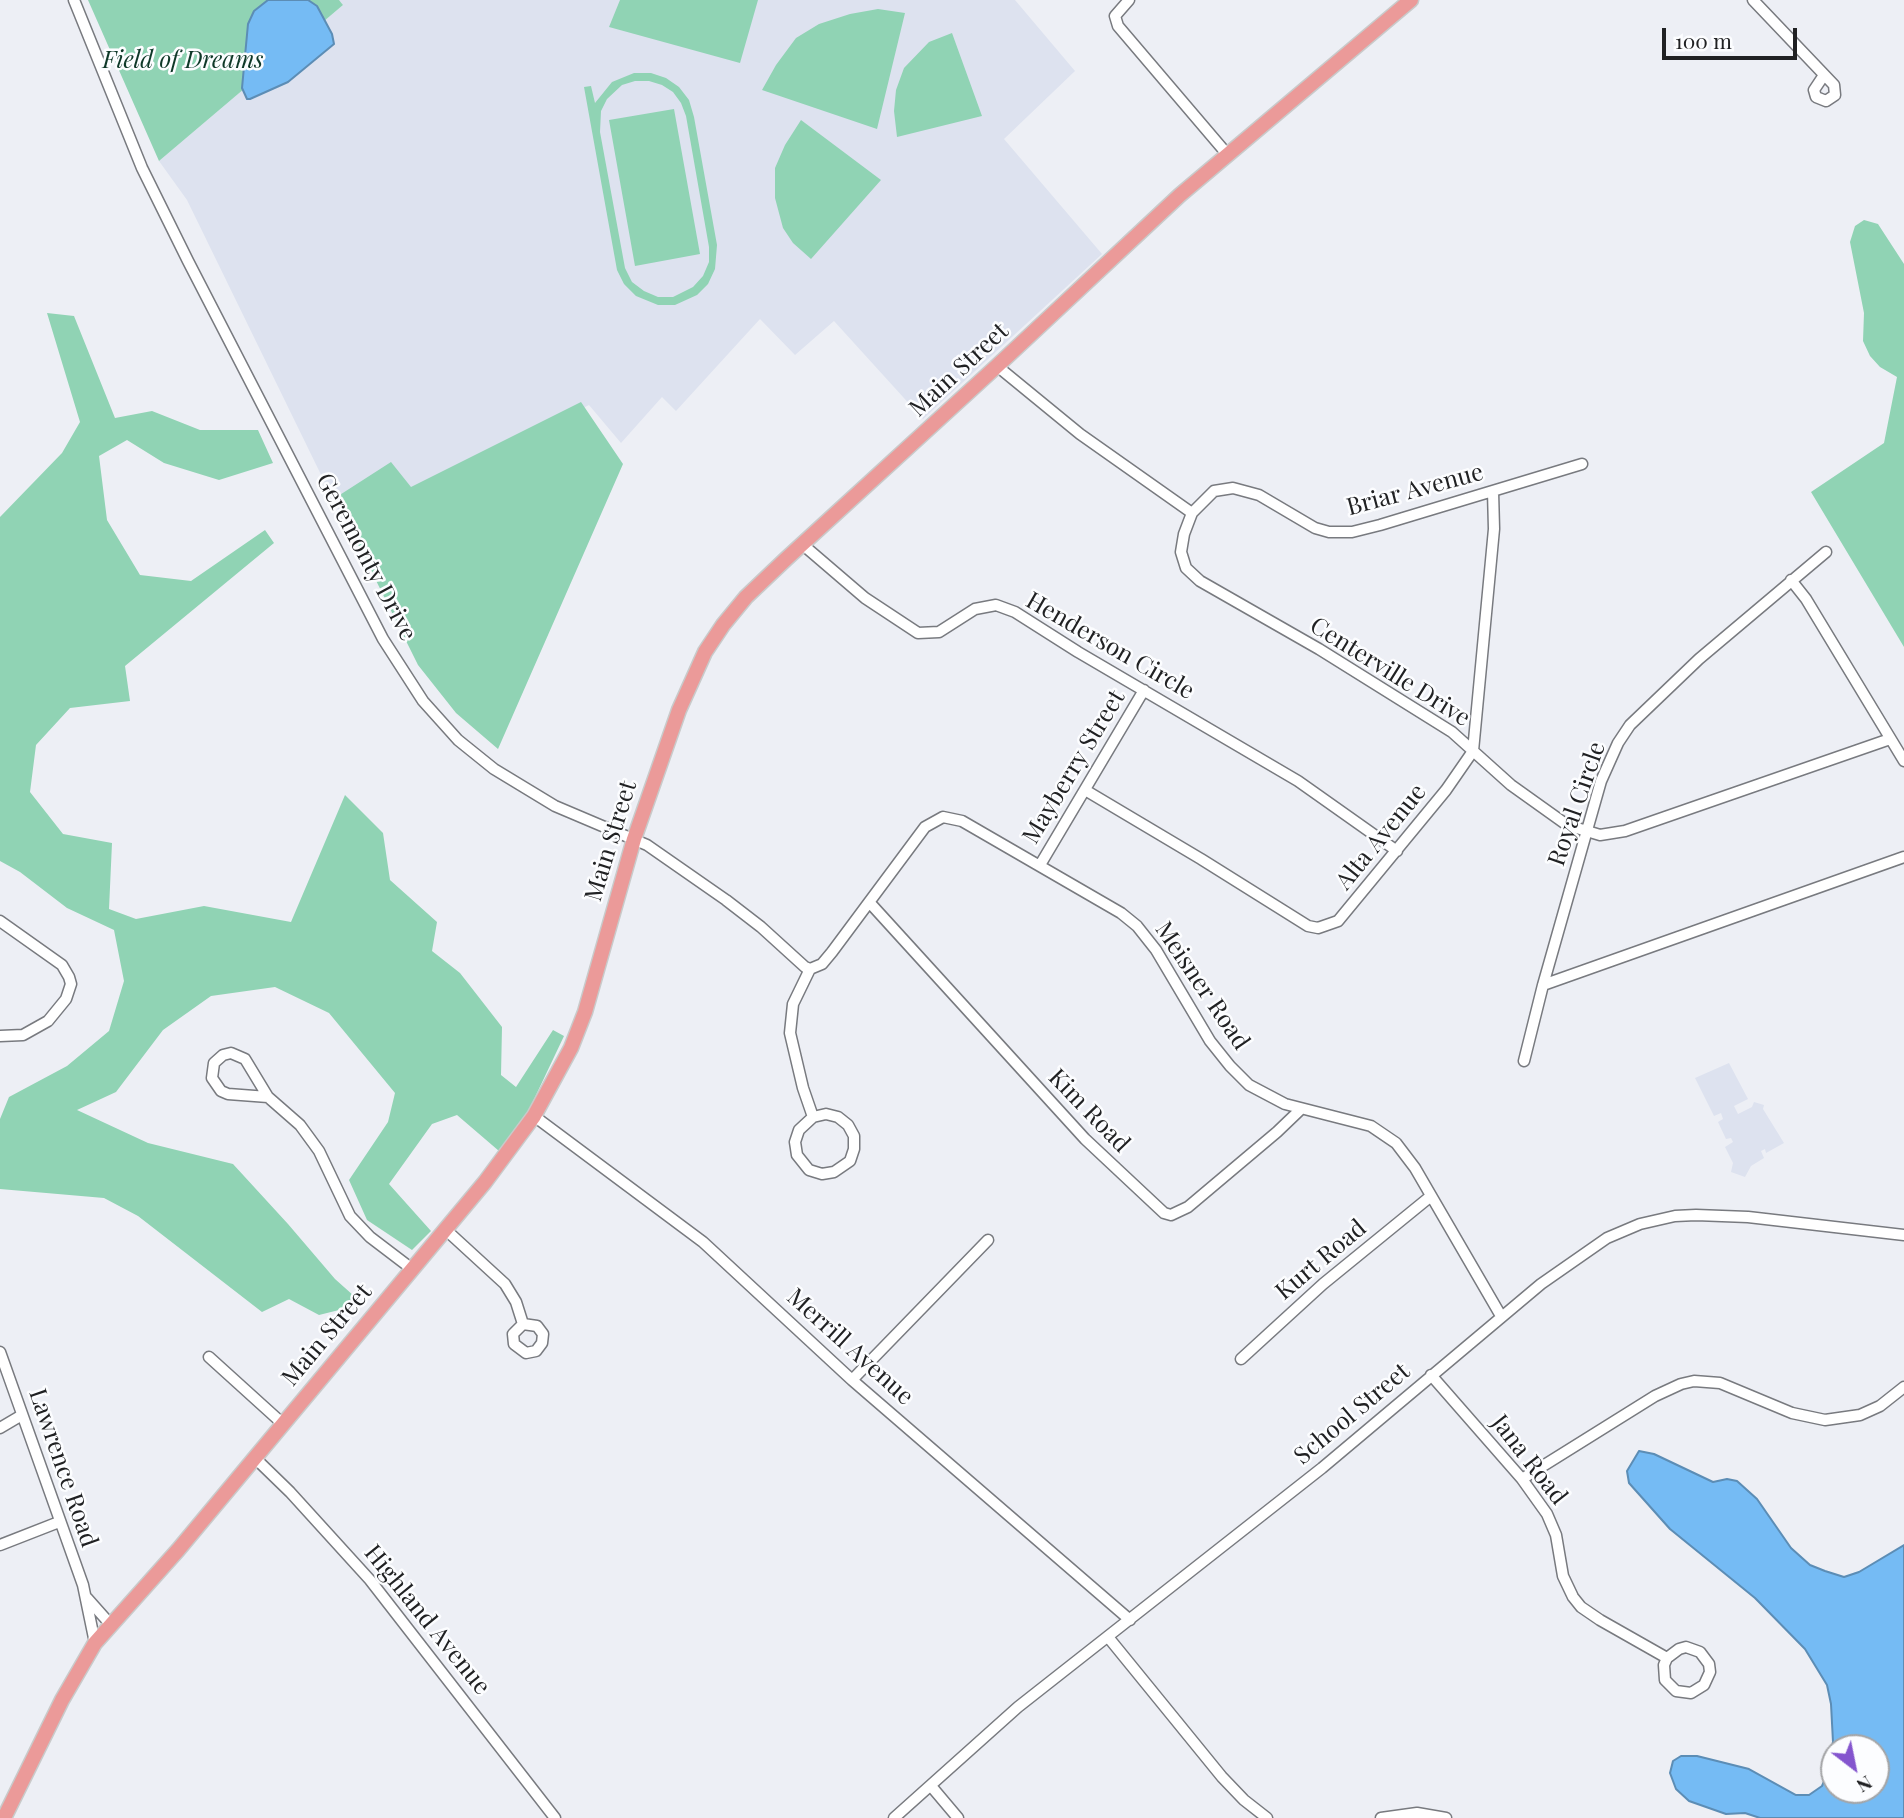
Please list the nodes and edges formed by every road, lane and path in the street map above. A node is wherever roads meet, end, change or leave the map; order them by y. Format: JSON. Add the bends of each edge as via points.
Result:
{"nodes":[{"id":1,"x":74,"y":0,"type":"edge"},
{"id":2,"x":1129,"y":0,"type":"edge"},
{"id":3,"x":1411,"y":0,"type":"edge"},
{"id":4,"x":1753,"y":0,"type":"edge"},
{"id":5,"x":1824,"y":75,"type":"dead end"},
{"id":6,"x":1227,"y":154,"type":"junction"},
{"id":7,"x":997,"y":366,"type":"junction"},
{"id":8,"x":1582,"y":464,"type":"dead end"},
{"id":9,"x":1493,"y":491,"type":"junction"},
{"id":10,"x":1192,"y":513,"type":"junction"},
{"id":11,"x":802,"y":544,"type":"junction"},
{"id":12,"x":1826,"y":552,"type":"dead end"},
{"id":13,"x":1791,"y":580,"type":"junction"},
{"id":14,"x":1144,"y":690,"type":"junction"},
{"id":15,"x":1890,"y":738,"type":"junction"},
{"id":16,"x":1473,"y":751,"type":"junction"},
{"id":17,"x":1904,"y":761,"type":"edge"},
{"id":18,"x":1085,"y":790,"type":"junction"},
{"id":19,"x":1587,"y":833,"type":"junction"},
{"id":20,"x":634,"y":839,"type":"junction"},
{"id":21,"x":1397,"y":851,"type":"junction"},
{"id":22,"x":1904,"y":857,"type":"edge"},
{"id":23,"x":1040,"y":865,"type":"junction"},
{"id":24,"x":870,"y":903,"type":"junction"},
{"id":25,"x":0,"y":921,"type":"edge"},
{"id":26,"x":810,"y":969,"type":"junction"},
{"id":27,"x":1543,"y":985,"type":"junction"},
{"id":28,"x":0,"y":1036,"type":"edge"},
{"id":29,"x":1524,"y":1061,"type":"dead end"},
{"id":30,"x":268,"y":1097,"type":"junction"},
{"id":31,"x":1301,"y":1109,"type":"junction"},
{"id":32,"x":534,"y":1116,"type":"junction"},
{"id":33,"x":813,"y":1117,"type":"junction"},
{"id":34,"x":1431,"y":1196,"type":"junction"},
{"id":35,"x":445,"y":1229,"type":"junction"},
{"id":36,"x":1904,"y":1235,"type":"edge"},
{"id":37,"x":988,"y":1240,"type":"dead end"},
{"id":38,"x":412,"y":1269,"type":"junction"},
{"id":39,"x":1500,"y":1316,"type":"junction"},
{"id":40,"x":523,"y":1324,"type":"dead end"},
{"id":41,"x":0,"y":1352,"type":"edge"},
{"id":42,"x":209,"y":1357,"type":"dead end"},
{"id":43,"x":1241,"y":1359,"type":"dead end"},
{"id":44,"x":1431,"y":1375,"type":"junction"},
{"id":45,"x":852,"y":1380,"type":"junction"},
{"id":46,"x":1904,"y":1387,"type":"edge"},
{"id":47,"x":22,"y":1415,"type":"junction"},
{"id":48,"x":283,"y":1424,"type":"junction"},
{"id":49,"x":0,"y":1428,"type":"edge"},
{"id":50,"x":255,"y":1458,"type":"junction"},
{"id":51,"x":1521,"y":1479,"type":"junction"},
{"id":52,"x":60,"y":1522,"type":"junction"},
{"id":53,"x":0,"y":1545,"type":"edge"},
{"id":54,"x":87,"y":1598,"type":"junction"},
{"id":55,"x":1130,"y":1620,"type":"junction"},
{"id":56,"x":111,"y":1625,"type":"junction"},
{"id":57,"x":1108,"y":1637,"type":"junction"},
{"id":58,"x":95,"y":1643,"type":"junction"},
{"id":59,"x":1667,"y":1658,"type":"junction"},
{"id":60,"x":931,"y":1786,"type":"junction"},
{"id":61,"x":4,"y":1809,"type":"edge"},
{"id":62,"x":555,"y":1818,"type":"edge"},
{"id":63,"x":894,"y":1818,"type":"edge"},
{"id":64,"x":958,"y":1818,"type":"edge"},
{"id":65,"x":1267,"y":1818,"type":"edge"},
{"id":66,"x":1381,"y":1818,"type":"edge"},
{"id":67,"x":1446,"y":1818,"type":"edge"}],
"edges":[{"from":1,"to":20,"type":"street","name":"Geremonty Drive","via":[[142,168],[343,564],[405,676],[443,725],[494,769],[555,806]]},
{"from":2,"to":6,"type":"street","via":[[1115,16],[1118,26]]},
{"from":3,"to":6,"type":"main road","name":"Main Street"},
{"from":4,"to":5,"type":"street"},
{"from":6,"to":7,"type":"main road","name":"Main Street"},
{"from":7,"to":10,"type":"street","via":[[1080,434]]},
{"from":7,"to":11,"type":"main road","name":"Main Street"},
{"from":8,"to":9,"type":"street","name":"Briar Avenue"},
{"from":9,"to":10,"type":"street","name":"Briar Avenue","via":[[1345,532],[1315,528],[1259,495],[1233,488],[1214,491]]},
{"from":9,"to":16,"type":"street","name":"Alta Avenue","via":[[1494,529]]},
{"from":10,"to":16,"type":"street","name":"Centerville Drive","via":[[1181,552],[1192,575],[1344,664],[1456,735]]},
{"from":11,"to":14,"type":"street","name":"Henderson Circle","via":[[864,598],[918,633],[940,632],[975,609],[996,605],[1016,612]]},
{"from":11,"to":20,"type":"main road","name":"Main Street","via":[[734,610],[705,652],[679,710]]},
{"from":12,"to":13,"type":"street","name":"Royal Circle"},
{"from":13,"to":15,"type":"street"},
{"from":13,"to":19,"type":"street","name":"Royal Circle","via":[[1630,725],[1601,781]]},
{"from":14,"to":18,"type":"street","name":"Mayberry Street"},
{"from":14,"to":21,"type":"street","name":"Henderson Circle","via":[[1298,781]]},
{"from":15,"to":17,"type":"street"},
{"from":15,"to":19,"type":"street","name":"Centerville Drive","via":[[1636,828],[1606,835]]},
{"from":16,"to":19,"type":"street","name":"Centerville Drive","via":[[1552,816]]},
{"from":16,"to":21,"type":"street","name":"Alta Avenue"},
{"from":18,"to":21,"type":"street","name":"Alta Avenue","via":[[1318,928],[1338,921]]},
{"from":18,"to":23,"type":"street","name":"Mayberry Street"},
{"from":19,"to":27,"type":"street","name":"Royal Circle"},
{"from":20,"to":26,"type":"street","name":"Geremonty Drive","via":[[726,900]]},
{"from":20,"to":32,"type":"main road","name":"Main Street","via":[[585,1012]]},
{"from":22,"to":27,"type":"street"},
{"from":23,"to":24,"type":"street","name":"Meisner Road","via":[[962,821],[943,817],[925,827]]},
{"from":23,"to":31,"type":"street","name":"Meisner Road","via":[[1137,926],[1230,1066],[1262,1093]]},
{"from":24,"to":26,"type":"street","name":"Meisner Road","via":[[832,953]]},
{"from":24,"to":31,"type":"street","name":"Kim Road","via":[[1085,1139],[1164,1213],[1188,1208]]},
{"from":25,"to":28,"type":"street","via":[[62,965],[71,984],[59,1010],[40,1027],[23,1035]]},
{"from":26,"to":33,"type":"street","via":[[793,1004],[790,1033]]},
{"from":27,"to":29,"type":"street","name":"Royal Circle"},
{"from":30,"to":30,"type":"street","via":[[221,1091],[212,1078],[214,1063],[227,1054],[242,1056]]},
{"from":30,"to":38,"type":"street","via":[[300,1125],[320,1151],[358,1227]]},
{"from":31,"to":34,"type":"street","name":"Meisner Road","via":[[1360,1122],[1388,1136]]},
{"from":32,"to":35,"type":"main road","name":"Main Street"},
{"from":32,"to":45,"type":"street","name":"Merrill Avenue","via":[[703,1242]]},
{"from":33,"to":33,"type":"street","via":[[838,1117],[854,1136],[850,1161],[835,1172],[815,1172],[797,1155],[796,1136]]},
{"from":34,"to":39,"type":"street","name":"Meisner Road"},
{"from":34,"to":43,"type":"street","name":"Kurt Road","via":[[1323,1284]]},
{"from":35,"to":38,"type":"main road","name":"Main Street"},
{"from":35,"to":40,"type":"street","via":[[505,1283]]},
{"from":36,"to":39,"type":"street","name":"School Street","via":[[1718,1215],[1658,1219],[1623,1230],[1592,1247]]},
{"from":37,"to":45,"type":"street"},
{"from":38,"to":48,"type":"main road","name":"Main Street"},
{"from":39,"to":44,"type":"street","name":"School Street"},
{"from":41,"to":47,"type":"street","name":"Lawrence Road"},
{"from":42,"to":48,"type":"street"},
{"from":44,"to":51,"type":"street","name":"Jana Road"},
{"from":44,"to":55,"type":"street","name":"School Street"},
{"from":45,"to":55,"type":"street","name":"Merrill Avenue"},
{"from":46,"to":51,"type":"street","via":[[1860,1415],[1825,1420],[1792,1413],[1720,1383],[1681,1384]]},
{"from":47,"to":49,"type":"street"},
{"from":47,"to":52,"type":"street","name":"Lawrence Road"},
{"from":48,"to":50,"type":"main road","name":"Main Street"},
{"from":50,"to":56,"type":"main road","name":"Main Street"},
{"from":50,"to":62,"type":"street","name":"Highland Avenue","via":[[370,1580]]},
{"from":51,"to":59,"type":"street","name":"Jana Road","via":[[1553,1524],[1563,1576],[1573,1597],[1588,1613]]},
{"from":52,"to":53,"type":"street"},
{"from":52,"to":54,"type":"street","name":"Lawrence Road"},
{"from":54,"to":56,"type":"street","name":"Lawrence Road"},
{"from":54,"to":58,"type":"street","name":"Lawrence Road"},
{"from":55,"to":57,"type":"street","name":"School Street"},
{"from":56,"to":58,"type":"main road","name":"Main Street"},
{"from":57,"to":60,"type":"street","name":"School Street","via":[[1018,1707]]},
{"from":57,"to":65,"type":"street","via":[[1222,1777]]},
{"from":58,"to":61,"type":"main road","name":"Main Street"},
{"from":59,"to":59,"type":"street","via":[[1664,1672],[1676,1691],[1691,1693],[1704,1685],[1710,1672],[1700,1652],[1679,1648]]},
{"from":60,"to":63,"type":"street","name":"School Street"},
{"from":60,"to":64,"type":"street"},
{"from":66,"to":67,"type":"street","via":[[1418,1813]]}]}
